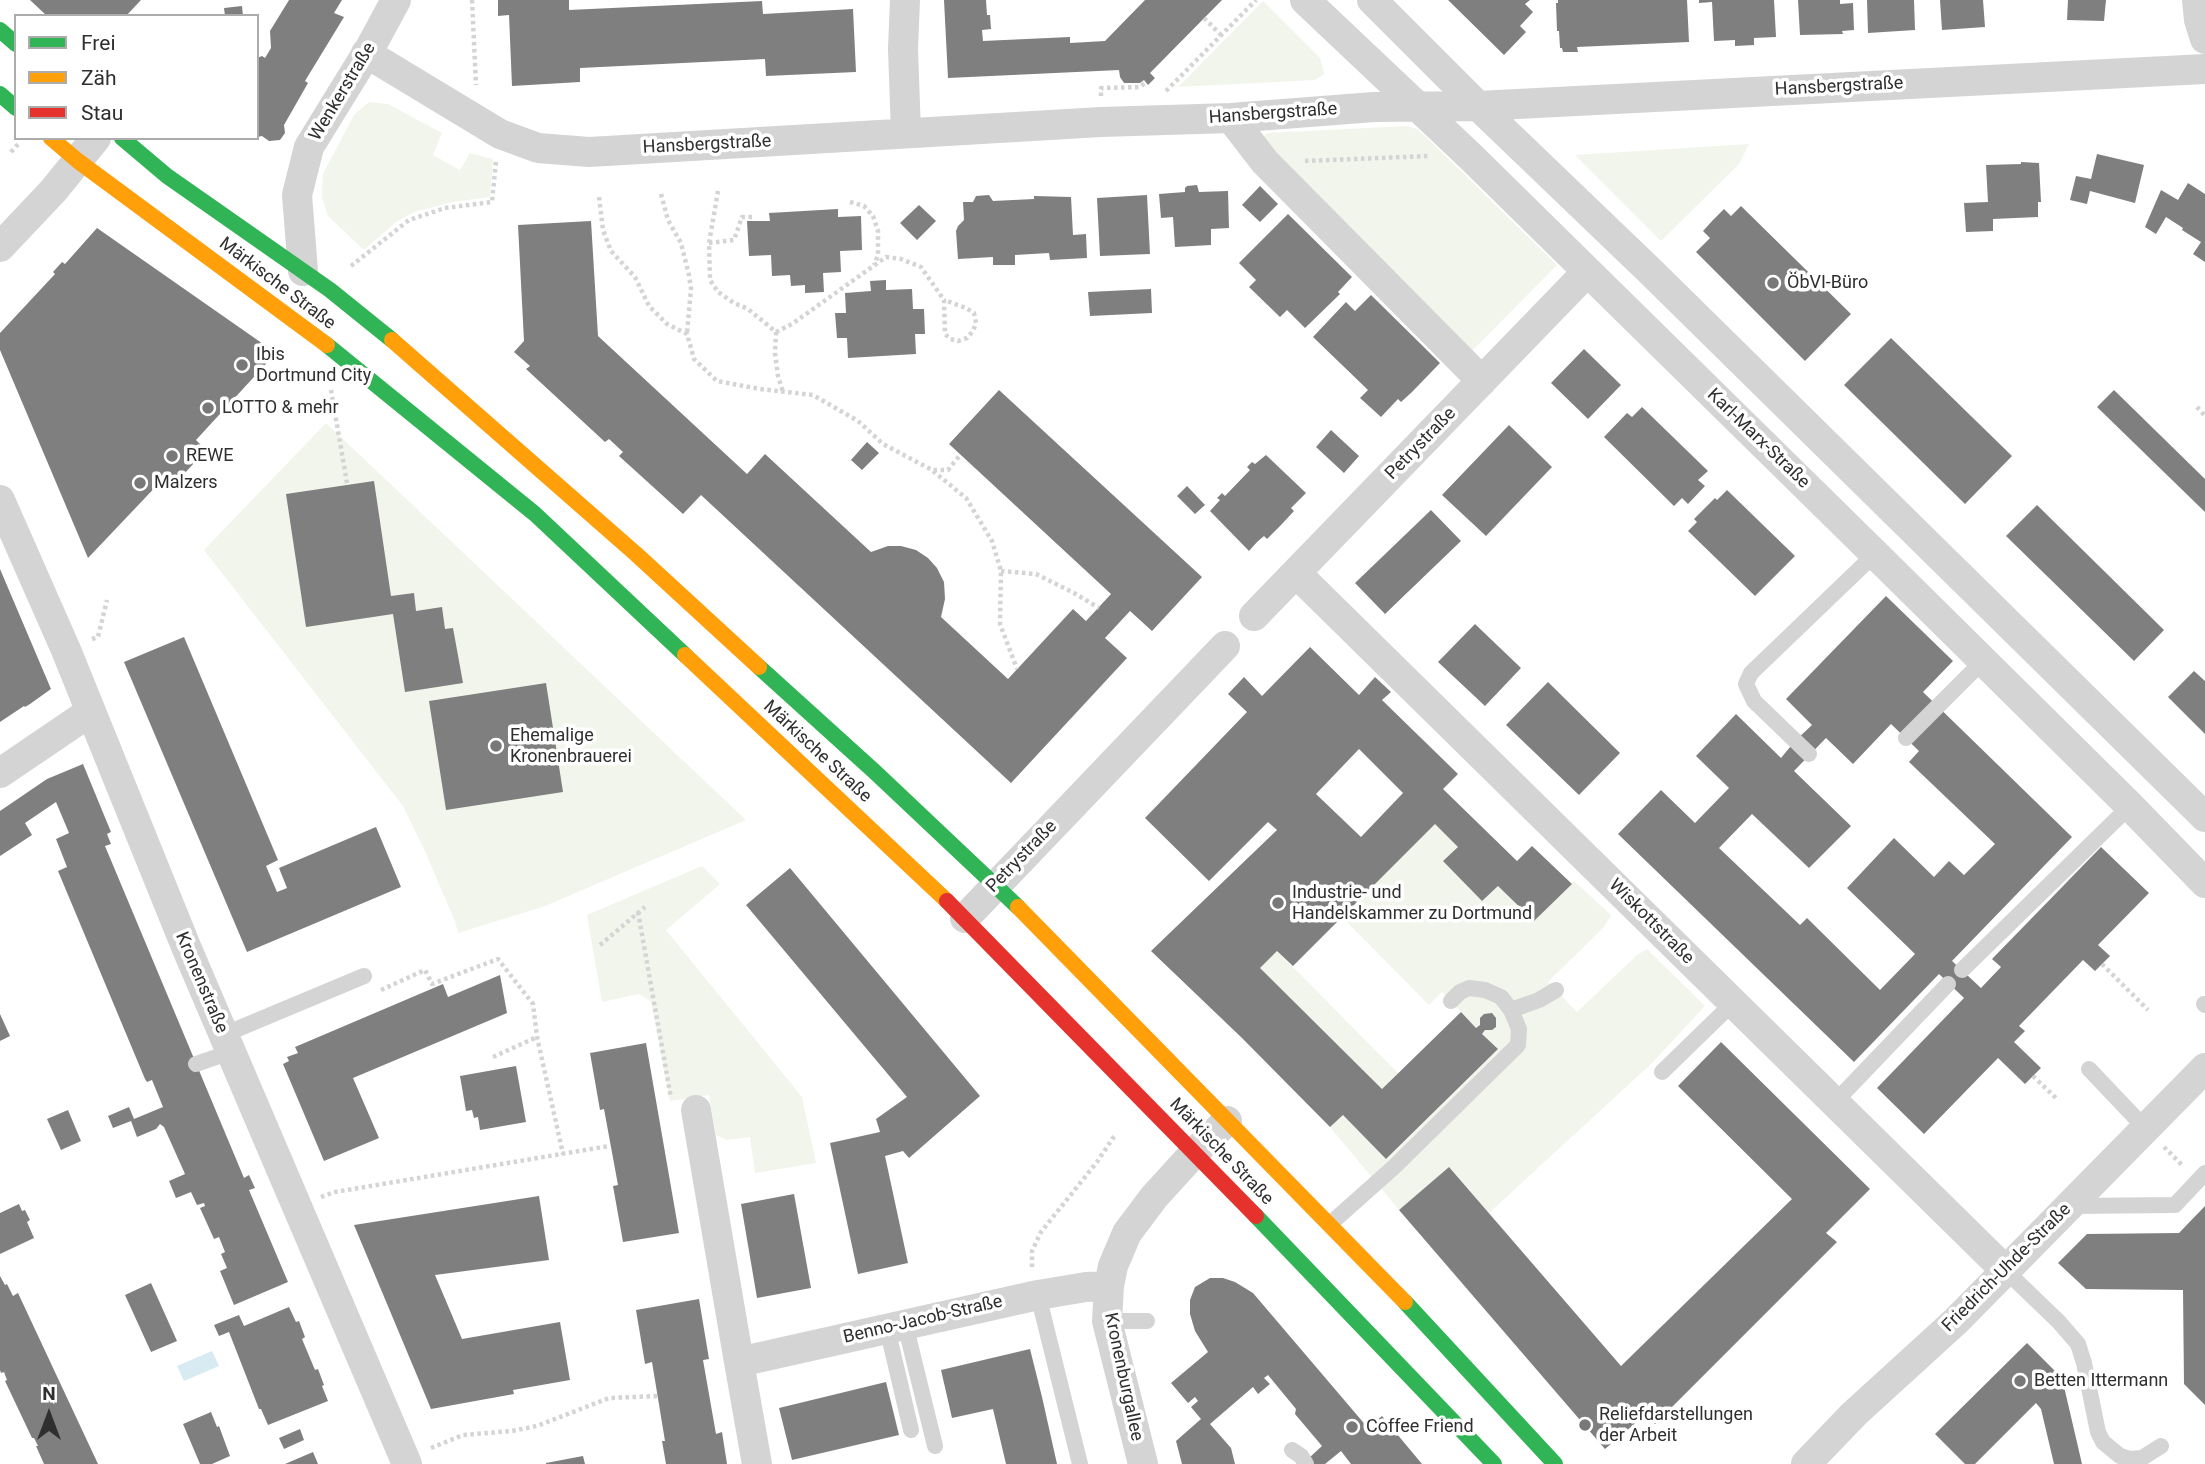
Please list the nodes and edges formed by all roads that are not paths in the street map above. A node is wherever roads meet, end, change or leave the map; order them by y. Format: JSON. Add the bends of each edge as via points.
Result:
{"nodes":[{"id":1,"x":396,"y":0,"type":"edge"},
{"id":2,"x":905,"y":0,"type":"edge"},
{"id":3,"x":1305,"y":0,"type":"edge"},
{"id":4,"x":1372,"y":0,"type":"edge"},
{"id":5,"x":0,"y":30,"type":"edge"},
{"id":6,"x":14,"y":42,"type":"edge"},
{"id":7,"x":366,"y":53,"type":"junction"},
{"id":8,"x":2205,"y":69,"type":"edge"},
{"id":9,"x":0,"y":94,"type":"edge"},
{"id":10,"x":14,"y":106,"type":"edge"},
{"id":11,"x":1478,"y":106,"type":"junction"},
{"id":12,"x":1418,"y":107,"type":"junction"},
{"id":13,"x":1231,"y":118,"type":"junction"},
{"id":14,"x":906,"y":133,"type":"junction"},
{"id":15,"x":58,"y":140,"type":"edge"},
{"id":16,"x":124,"y":140,"type":"edge"},
{"id":17,"x":87,"y":149,"type":"edge"},
{"id":18,"x":0,"y":247,"type":"edge"},
{"id":19,"x":303,"y":271,"type":"junction"},
{"id":20,"x":1587,"y":272,"type":"junction"},
{"id":21,"x":1482,"y":381,"type":"junction"},
{"id":22,"x":0,"y":500,"type":"edge"},
{"id":23,"x":1875,"y":554,"type":"junction"},
{"id":24,"x":1296,"y":573,"type":"junction"},
{"id":25,"x":1254,"y":616,"type":"dead end"},
{"id":26,"x":1225,"y":646,"type":"dead end"},
{"id":27,"x":1983,"y":661,"type":"junction"},
{"id":28,"x":90,"y":712,"type":"junction"},
{"id":29,"x":1906,"y":738,"type":"dead end"},
{"id":30,"x":1809,"y":754,"type":"dead end"},
{"id":31,"x":0,"y":773,"type":"edge"},
{"id":32,"x":2130,"y":806,"type":"junction"},
{"id":33,"x":2205,"y":817,"type":"edge"},
{"id":34,"x":2205,"y":883,"type":"edge"},
{"id":35,"x":996,"y":885,"type":"junction"},
{"id":36,"x":965,"y":918,"type":"junction"},
{"id":37,"x":1962,"y":970,"type":"dead end"},
{"id":38,"x":364,"y":976,"type":"dead end"},
{"id":39,"x":1948,"y":984,"type":"dead end"},
{"id":40,"x":1556,"y":990,"type":"dead end"},
{"id":41,"x":1451,"y":1001,"type":"dead end"},
{"id":42,"x":1733,"y":1003,"type":"junction"},
{"id":43,"x":1511,"y":1010,"type":"junction"},
{"id":44,"x":227,"y":1043,"type":"junction"},
{"id":45,"x":196,"y":1064,"type":"dead end"},
{"id":46,"x":2205,"y":1068,"type":"edge"},
{"id":47,"x":2089,"y":1069,"type":"dead end"},
{"id":48,"x":1662,"y":1072,"type":"dead end"},
{"id":49,"x":1834,"y":1103,"type":"junction"},
{"id":50,"x":685,"y":1110,"type":"road end"},
{"id":51,"x":1227,"y":1121,"type":"junction"},
{"id":52,"x":2146,"y":1129,"type":"junction"},
{"id":53,"x":1195,"y":1152,"type":"junction"},
{"id":54,"x":2201,"y":1177,"type":"edge"},
{"id":55,"x":2070,"y":1206,"type":"junction"},
{"id":56,"x":1330,"y":1224,"type":"junction"},
{"id":57,"x":2006,"y":1271,"type":"junction"},
{"id":58,"x":1109,"y":1286,"type":"junction"},
{"id":59,"x":1038,"y":1295,"type":"junction"},
{"id":60,"x":1107,"y":1321,"type":"junction"},
{"id":61,"x":1147,"y":1321,"type":"dead end"},
{"id":62,"x":896,"y":1326,"type":"junction"},
{"id":63,"x":739,"y":1362,"type":"junction"},
{"id":64,"x":911,"y":1430,"type":"dead end"},
{"id":65,"x":935,"y":1446,"type":"dead end"},
{"id":66,"x":2161,"y":1446,"type":"dead end"},
{"id":67,"x":1292,"y":1450,"type":"dead end"},
{"id":68,"x":1818,"y":1457,"type":"edge"},
{"id":69,"x":405,"y":1461,"type":"edge"},
{"id":70,"x":757,"y":1464,"type":"edge"},
{"id":71,"x":1080,"y":1464,"type":"edge"},
{"id":72,"x":1143,"y":1464,"type":"edge"},
{"id":73,"x":1306,"y":1464,"type":"edge"},
{"id":74,"x":1494,"y":1464,"type":"edge"},
{"id":75,"x":1555,"y":1464,"type":"edge"}],
"edges":[{"from":1,"to":7,"type":"street","name":"Wenkerstraße"},
{"from":2,"to":14,"type":"street"},
{"from":3,"to":12,"type":"street","name":"Karl-Marx-Straße"},
{"from":4,"to":11,"type":"street"},
{"from":5,"to":6,"type":"main road"},
{"from":7,"to":14,"type":"street","name":"Hansbergstraße","via":[[500,134],[538,148],[589,152]]},
{"from":7,"to":19,"type":"street","name":"Wenkerstraße","via":[[309,147],[297,195]]},
{"from":8,"to":11,"type":"street","name":"Hansbergstraße"},
{"from":9,"to":10,"type":"main road"},
{"from":11,"to":12,"type":"street","name":"Hansbergstraße"},
{"from":11,"to":33,"type":"street"},
{"from":12,"to":13,"type":"street","name":"Hansbergstraße"},
{"from":12,"to":20,"type":"street","name":"Karl-Marx-Straße"},
{"from":13,"to":14,"type":"street","name":"Hansbergstraße"},
{"from":13,"to":21,"type":"street","via":[[1265,163]]},
{"from":15,"to":17,"type":"main road","name":"Märkische Straße"},
{"from":16,"to":19,"type":"main road","name":"Märkische Straße","via":[[167,176]]},
{"from":17,"to":18,"type":"street"},
{"from":17,"to":36,"type":"main road","name":"Märkische Straße","via":[[536,514]]},
{"from":19,"to":35,"type":"main road","name":"Märkische Straße","via":[[390,338],[636,554]]},
{"from":20,"to":21,"type":"street","name":"Petrystraße"},
{"from":20,"to":23,"type":"street","name":"Karl-Marx-Straße"},
{"from":21,"to":24,"type":"street","name":"Petrystraße"},
{"from":22,"to":28,"type":"street","name":"Kronenstraße"},
{"from":23,"to":27,"type":"street","name":"Karl-Marx-Straße"},
{"from":23,"to":30,"type":"lane","via":[[1751,673],[1746,684],[1754,701]]},
{"from":24,"to":25,"type":"street","name":"Petrystraße"},
{"from":24,"to":42,"type":"street","name":"Wiskottstraße"},
{"from":26,"to":35,"type":"street","name":"Petrystraße"},
{"from":27,"to":29,"type":"lane"},
{"from":27,"to":32,"type":"street","name":"Karl-Marx-Straße"},
{"from":28,"to":31,"type":"street"},
{"from":28,"to":44,"type":"street","name":"Kronenstraße"},
{"from":32,"to":34,"type":"street","name":"Karl-Marx-Straße"},
{"from":32,"to":37,"type":"lane"},
{"from":35,"to":36,"type":"street","name":"Petrystraße"},
{"from":35,"to":51,"type":"main road","name":"Märkische Straße"},
{"from":36,"to":53,"type":"main road","name":"Märkische Straße"},
{"from":38,"to":44,"type":"lane"},
{"from":39,"to":49,"type":"lane"},
{"from":40,"to":43,"type":"lane"},
{"from":41,"to":43,"type":"lane","via":[[1469,988],[1485,990],[1501,997]]},
{"from":42,"to":48,"type":"lane"},
{"from":42,"to":49,"type":"street","name":"Wiskottstraße"},
{"from":43,"to":56,"type":"lane","via":[[1519,1029],[1518,1045]]},
{"from":44,"to":45,"type":"lane"},
{"from":44,"to":69,"type":"street","name":"Kronenstraße"},
{"from":46,"to":52,"type":"street","name":"Friedrich-Uhde-Straße"},
{"from":47,"to":52,"type":"lane"},
{"from":49,"to":57,"type":"street","name":"Wiskottstraße"},
{"from":50,"to":63,"type":"street"},
{"from":51,"to":53,"type":"street","name":"Kronenburgallee"},
{"from":51,"to":56,"type":"main road","name":"Märkische Straße"},
{"from":52,"to":55,"type":"street","name":"Friedrich-Uhde-Straße"},
{"from":53,"to":58,"type":"street","name":"Kronenburgallee","via":[[1127,1233]]},
{"from":53,"to":74,"type":"main road","name":"Märkische Straße"},
{"from":54,"to":55,"type":"lane","via":[[2175,1205]]},
{"from":55,"to":57,"type":"street","name":"Friedrich-Uhde-Straße"},
{"from":56,"to":75,"type":"main road","name":"Märkische Straße"},
{"from":57,"to":66,"type":"lane","via":[[2078,1344],[2103,1442],[2130,1459],[2152,1454]]},
{"from":57,"to":68,"type":"street","name":"Friedrich-Uhde-Straße","via":[[1854,1414]]},
{"from":58,"to":59,"type":"street","name":"Benno-Jacob-Straße"},
{"from":58,"to":60,"type":"street","name":"Kronenburgallee"},
{"from":59,"to":62,"type":"street","name":"Benno-Jacob-Straße"},
{"from":59,"to":71,"type":"lane"},
{"from":60,"to":61,"type":"lane"},
{"from":60,"to":72,"type":"street","name":"Kronenburgallee"},
{"from":62,"to":63,"type":"street","name":"Benno-Jacob-Straße"},
{"from":62,"to":64,"type":"lane"},
{"from":62,"to":65,"type":"lane"},
{"from":63,"to":70,"type":"street"},
{"from":67,"to":73,"type":"lane"}]}
